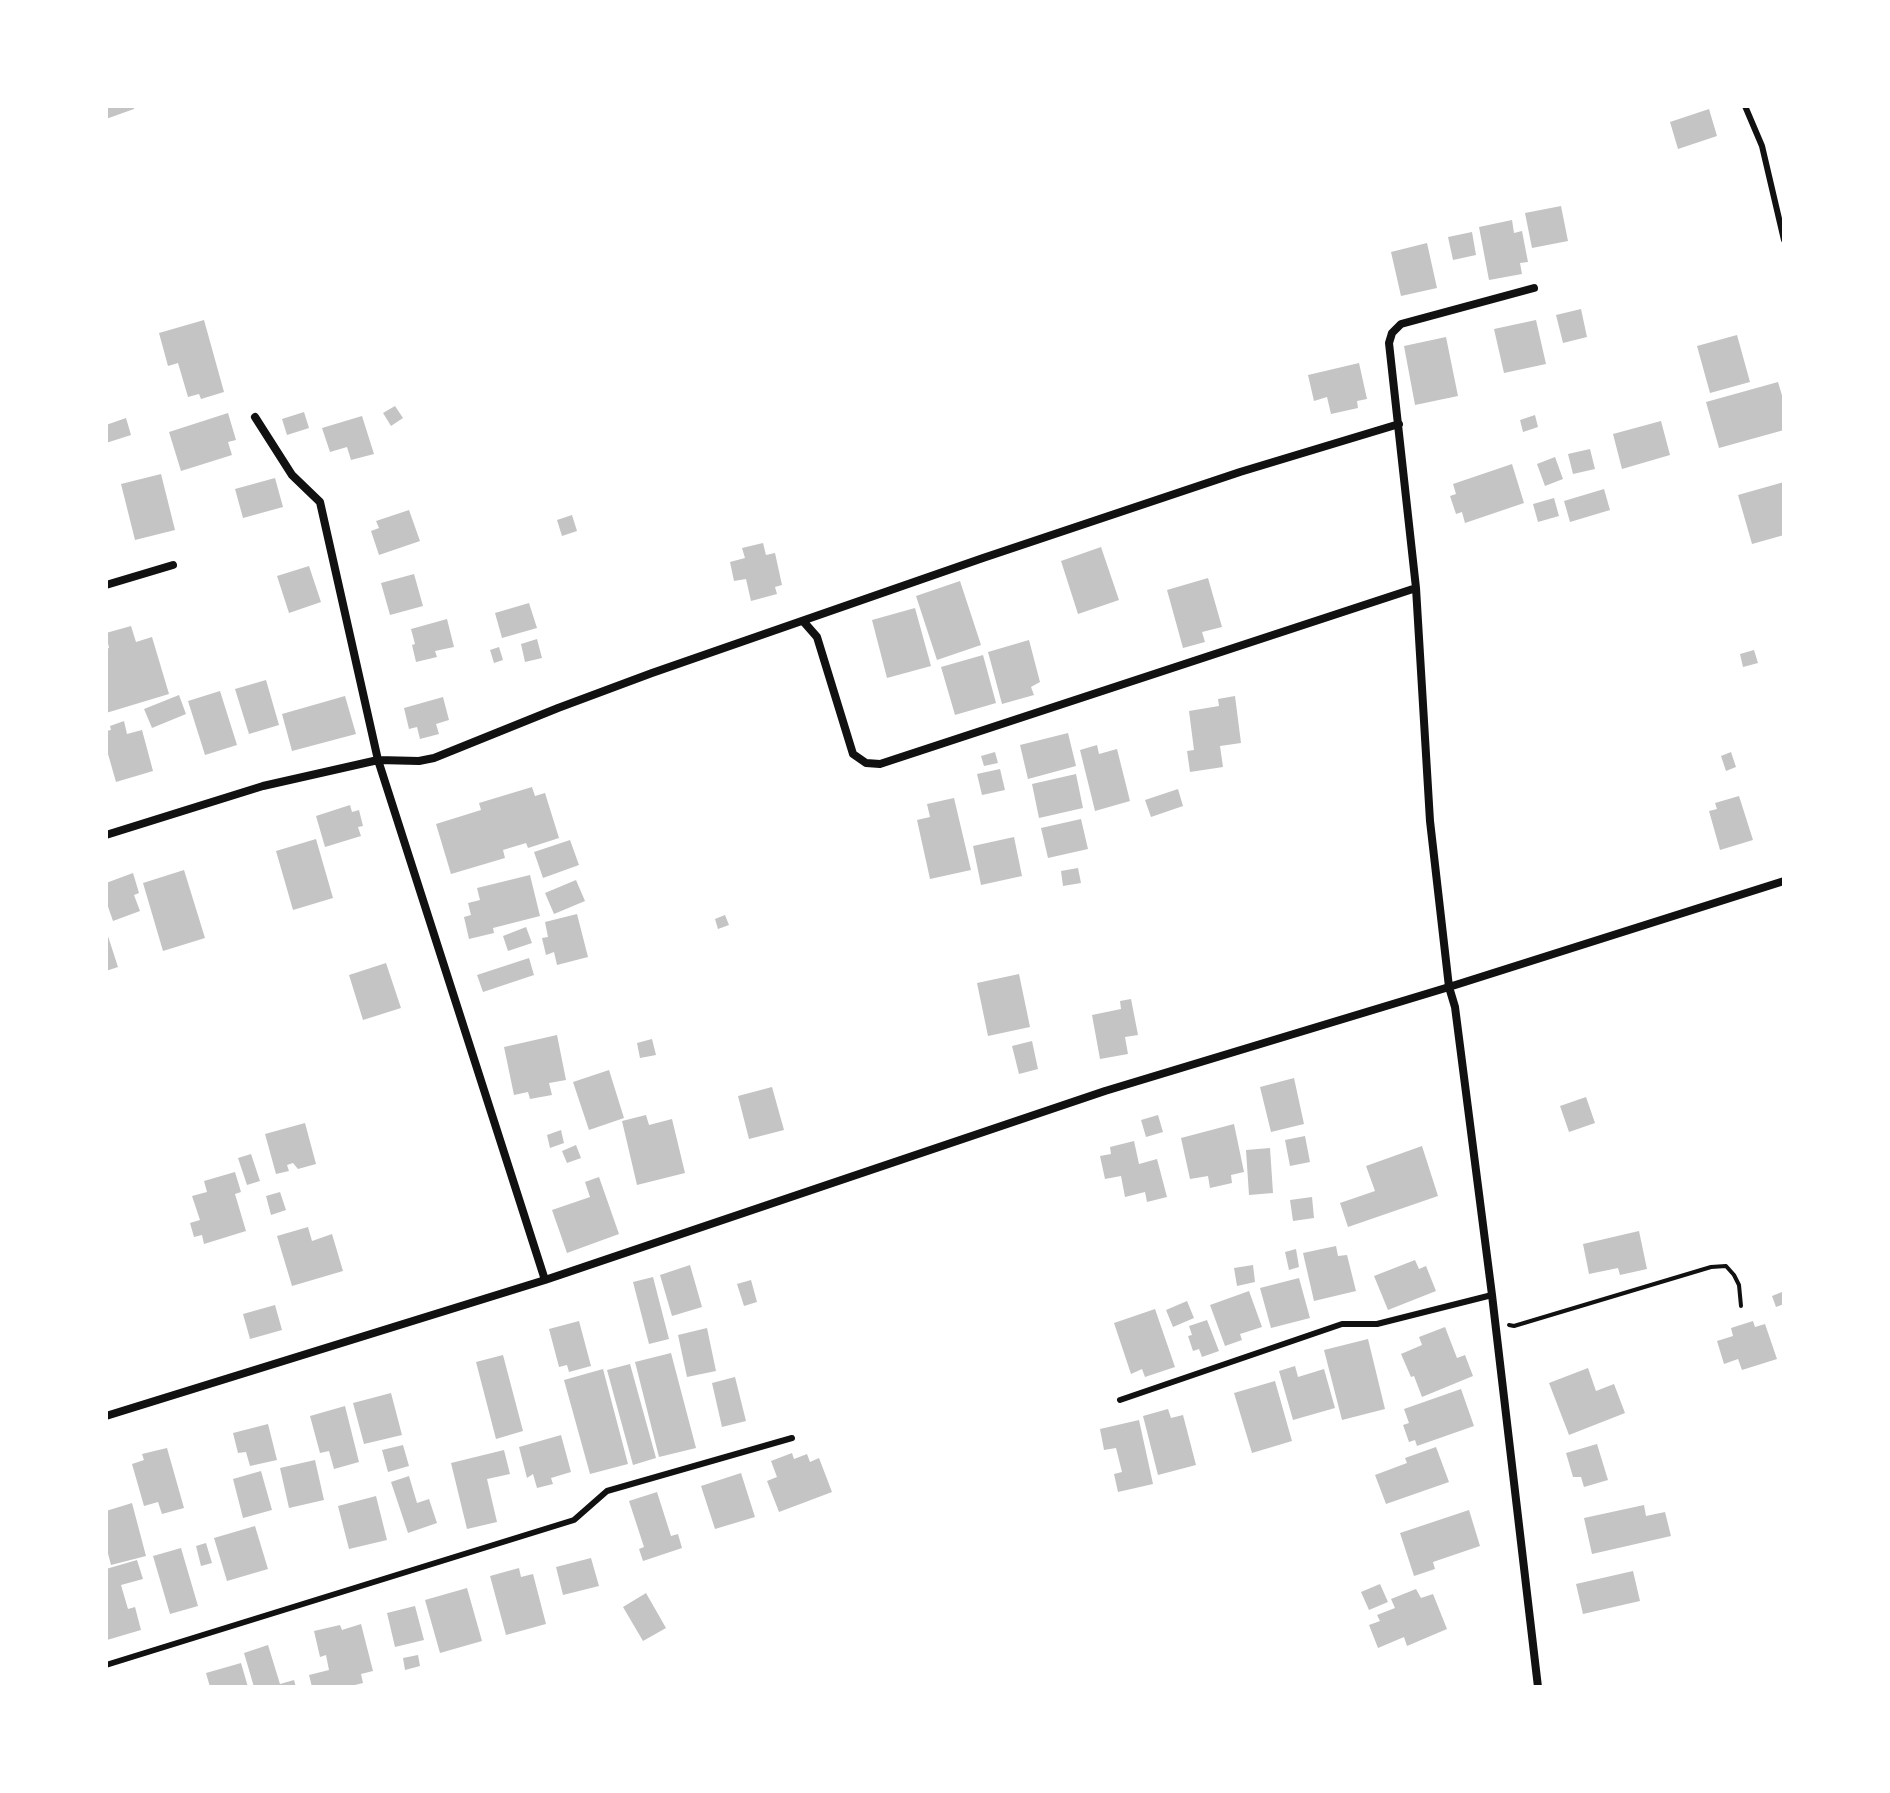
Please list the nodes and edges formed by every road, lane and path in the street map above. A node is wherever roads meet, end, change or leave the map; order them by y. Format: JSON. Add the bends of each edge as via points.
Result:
{"nodes":[{"id":1,"x":1745,"y":106,"type":"edge"},
{"id":2,"x":1784,"y":240,"type":"edge"},
{"id":3,"x":1534,"y":288,"type":"dead end"},
{"id":4,"x":255,"y":417,"type":"dead end"},
{"id":5,"x":1399,"y":424,"type":"junction"},
{"id":6,"x":173,"y":565,"type":"dead end"},
{"id":7,"x":106,"y":585,"type":"edge"},
{"id":8,"x":1416,"y":588,"type":"junction"},
{"id":9,"x":803,"y":621,"type":"junction"},
{"id":10,"x":378,"y":760,"type":"junction"},
{"id":11,"x":106,"y":835,"type":"edge"},
{"id":12,"x":1784,"y":881,"type":"edge"},
{"id":13,"x":1449,"y":987,"type":"junction"},
{"id":14,"x":545,"y":1280,"type":"junction"},
{"id":15,"x":1492,"y":1295,"type":"junction"},
{"id":16,"x":1741,"y":1306,"type":"dead end"},
{"id":17,"x":1495,"y":1323,"type":"junction"},
{"id":18,"x":1120,"y":1400,"type":"dead end"},
{"id":19,"x":106,"y":1416,"type":"edge"},
{"id":20,"x":792,"y":1438,"type":"dead end"},
{"id":21,"x":106,"y":1665,"type":"edge"},
{"id":22,"x":1538,"y":1687,"type":"edge"}],
"edges":[{"from":1,"to":2,"type":"lane","via":[[1762,146]]},
{"from":3,"to":5,"type":"street","via":[[1401,324],[1392,333]]},
{"from":4,"to":10,"type":"street","via":[[292,475],[320,502]]},
{"from":5,"to":8,"type":"street"},
{"from":5,"to":9,"type":"street","via":[[1225,477]]},
{"from":6,"to":7,"type":"street"},
{"from":8,"to":9,"type":"street","via":[[880,764],[853,754],[817,637]]},
{"from":8,"to":13,"type":"street","via":[[1430,821]]},
{"from":9,"to":10,"type":"street","via":[[434,758]]},
{"from":10,"to":11,"type":"street","via":[[263,786]]},
{"from":10,"to":14,"type":"street"},
{"from":12,"to":13,"type":"street"},
{"from":13,"to":14,"type":"street","via":[[1105,1091]]},
{"from":13,"to":15,"type":"street"},
{"from":14,"to":19,"type":"street"},
{"from":15,"to":17,"type":"street"},
{"from":15,"to":18,"type":"lane","via":[[1377,1324],[1342,1324]]},
{"from":16,"to":17,"type":"path","via":[[1734,1275],[1726,1266],[1711,1267],[1514,1326]]},
{"from":17,"to":22,"type":"street"},
{"from":20,"to":21,"type":"lane","via":[[607,1491],[574,1520]]}]}
